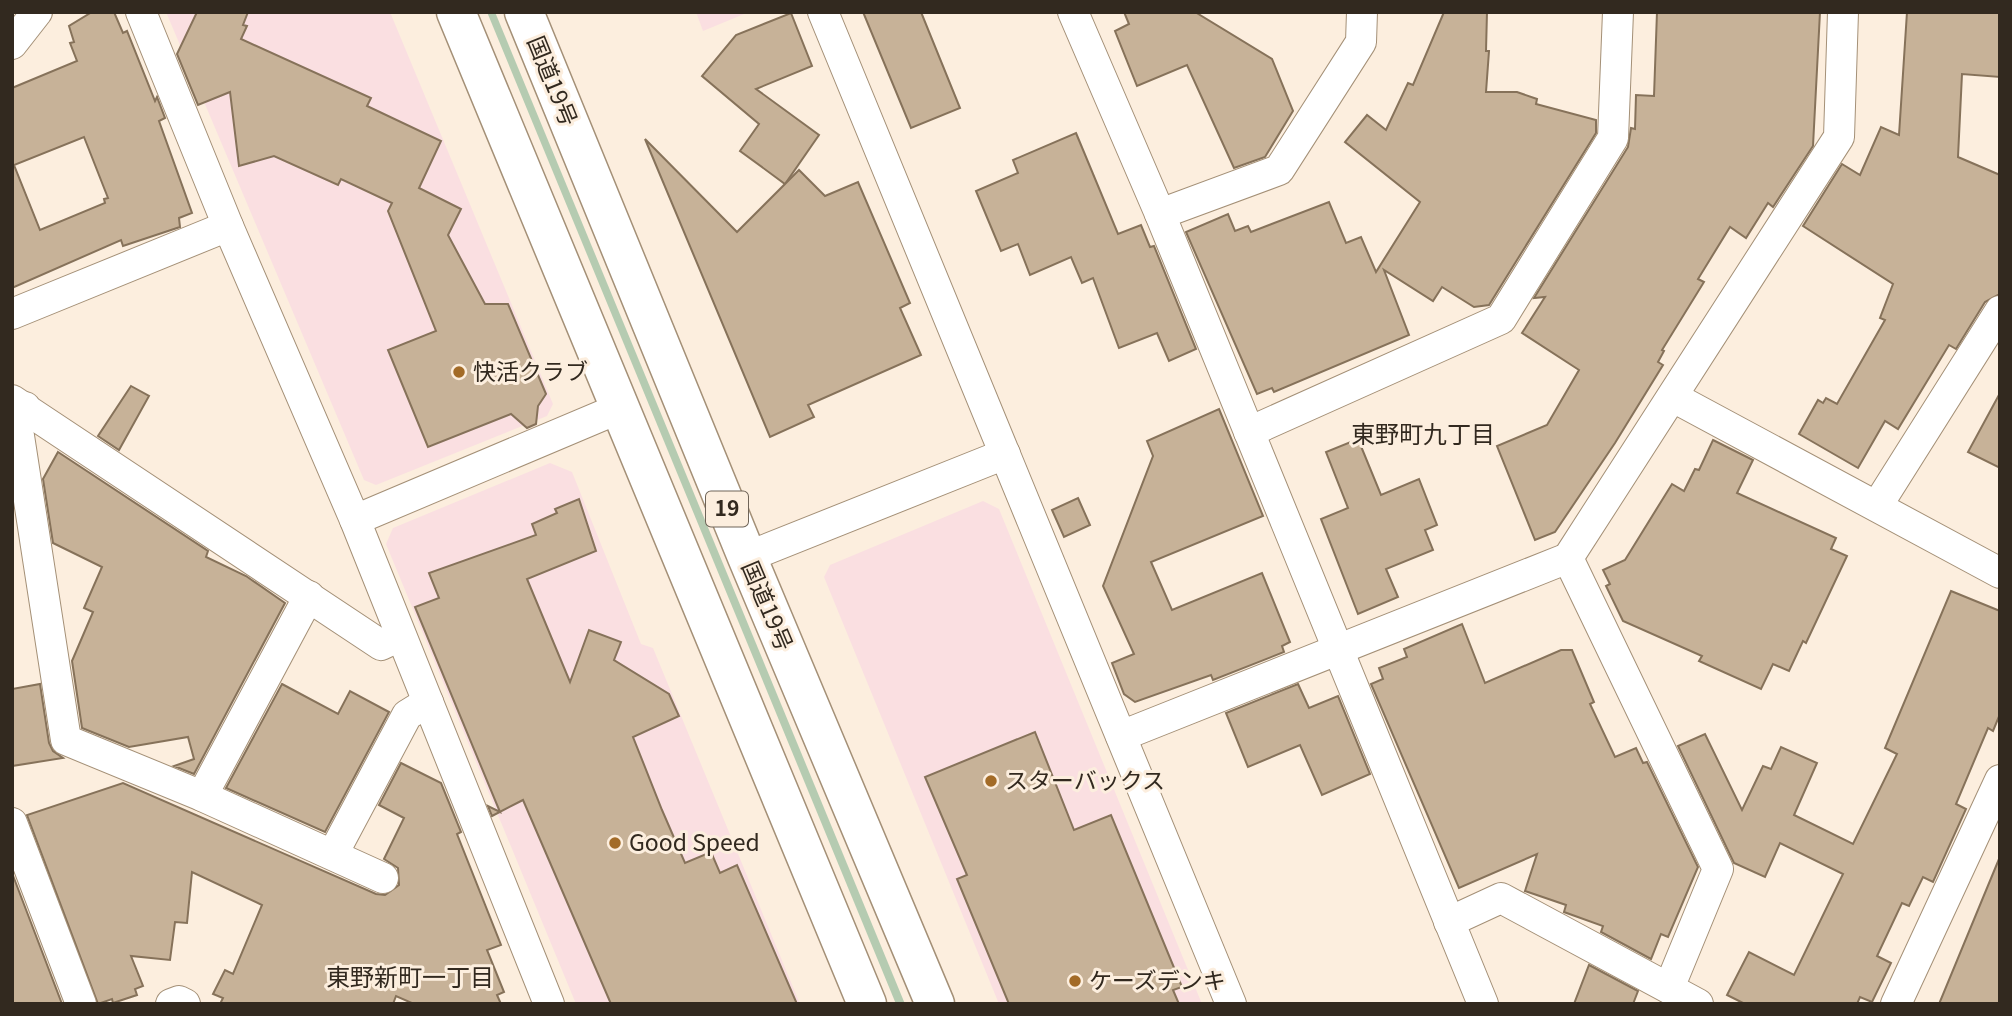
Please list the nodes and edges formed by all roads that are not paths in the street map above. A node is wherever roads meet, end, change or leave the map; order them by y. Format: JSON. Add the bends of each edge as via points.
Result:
{"nodes":[{"id":1,"x":37,"y":12,"type":"edge"},
{"id":2,"x":141,"y":12,"type":"edge"},
{"id":3,"x":456,"y":12,"type":"edge"},
{"id":4,"x":524,"y":12,"type":"edge"},
{"id":5,"x":823,"y":12,"type":"edge"},
{"id":6,"x":1073,"y":12,"type":"edge"},
{"id":7,"x":1362,"y":12,"type":"edge"},
{"id":8,"x":1618,"y":12,"type":"edge"},
{"id":9,"x":1843,"y":12,"type":"edge"},
{"id":10,"x":12,"y":44,"type":"edge"},
{"id":11,"x":1160,"y":214,"type":"junction"},
{"id":12,"x":228,"y":226,"type":"junction"},
{"id":13,"x":2000,"y":311,"type":"edge"},
{"id":14,"x":12,"y":314,"type":"edge"},
{"id":15,"x":1673,"y":397,"type":"junction"},
{"id":16,"x":18,"y":403,"type":"edge"},
{"id":17,"x":620,"y":408,"type":"junction"},
{"id":18,"x":1249,"y":432,"type":"junction"},
{"id":19,"x":1005,"y":454,"type":"junction"},
{"id":20,"x":1877,"y":506,"type":"junction"},
{"id":21,"x":355,"y":520,"type":"junction"},
{"id":22,"x":747,"y":557,"type":"junction"},
{"id":23,"x":1568,"y":558,"type":"junction"},
{"id":24,"x":2000,"y":573,"type":"edge"},
{"id":25,"x":309,"y":596,"type":"junction"},
{"id":26,"x":400,"y":636,"type":"junction"},
{"id":27,"x":1338,"y":647,"type":"junction"},
{"id":28,"x":428,"y":702,"type":"junction"},
{"id":29,"x":1121,"y":736,"type":"junction"},
{"id":30,"x":2000,"y":780,"type":"edge"},
{"id":31,"x":202,"y":796,"type":"junction"},
{"id":32,"x":12,"y":823,"type":"edge"},
{"id":33,"x":333,"y":854,"type":"junction"},
{"id":34,"x":383,"y":878,"type":"dead end"},
{"id":35,"x":1449,"y":922,"type":"junction"},
{"id":36,"x":1669,"y":988,"type":"junction"},
{"id":37,"x":81,"y":1004,"type":"edge"},
{"id":38,"x":171,"y":1004,"type":"edge"},
{"id":39,"x":185,"y":1004,"type":"edge"},
{"id":40,"x":549,"y":1004,"type":"edge"},
{"id":41,"x":867,"y":1004,"type":"edge"},
{"id":42,"x":935,"y":1004,"type":"edge"},
{"id":43,"x":1231,"y":1004,"type":"edge"},
{"id":44,"x":1483,"y":1004,"type":"edge"},
{"id":45,"x":1698,"y":1004,"type":"edge"},
{"id":46,"x":1896,"y":1004,"type":"edge"}],
"edges":[{"from":1,"to":10,"type":"street"},
{"from":2,"to":12,"type":"street"},
{"from":3,"to":17,"type":"highway"},
{"from":4,"to":22,"type":"highway","name":"国道19号","number":"19"},
{"from":5,"to":19,"type":"street"},
{"from":6,"to":11,"type":"street"},
{"from":7,"to":11,"type":"street","via":[[1361,42],[1279,170]]},
{"from":8,"to":18,"type":"street","via":[[1613,138],[1501,318]]},
{"from":9,"to":15,"type":"street","via":[[1839,137]]},
{"from":11,"to":18,"type":"street"},
{"from":12,"to":14,"type":"street"},
{"from":12,"to":21,"type":"street"},
{"from":13,"to":20,"type":"street"},
{"from":15,"to":20,"type":"street"},
{"from":15,"to":23,"type":"street"},
{"from":16,"to":25,"type":"street"},
{"from":16,"to":31,"type":"street","via":[[16,423],[66,740]]},
{"from":17,"to":21,"type":"street"},
{"from":17,"to":41,"type":"highway"},
{"from":18,"to":27,"type":"street"},
{"from":19,"to":22,"type":"street"},
{"from":19,"to":29,"type":"street"},
{"from":20,"to":24,"type":"street"},
{"from":21,"to":26,"type":"street"},
{"from":22,"to":42,"type":"highway","name":"国道19号","number":"19"},
{"from":23,"to":27,"type":"street"},
{"from":23,"to":36,"type":"street","via":[[1718,869]]},
{"from":25,"to":26,"type":"street","via":[[381,645]]},
{"from":25,"to":31,"type":"street"},
{"from":26,"to":28,"type":"street"},
{"from":27,"to":29,"type":"street"},
{"from":27,"to":35,"type":"street"},
{"from":28,"to":33,"type":"street","via":[[407,715]]},
{"from":28,"to":40,"type":"street"},
{"from":29,"to":43,"type":"street"},
{"from":30,"to":46,"type":"street"},
{"from":31,"to":33,"type":"street"},
{"from":32,"to":37,"type":"street"},
{"from":33,"to":34,"type":"street"},
{"from":35,"to":36,"type":"street","via":[[1501,898]]},
{"from":35,"to":44,"type":"street"},
{"from":36,"to":45,"type":"street"},
{"from":38,"to":39,"type":"street"}]}
